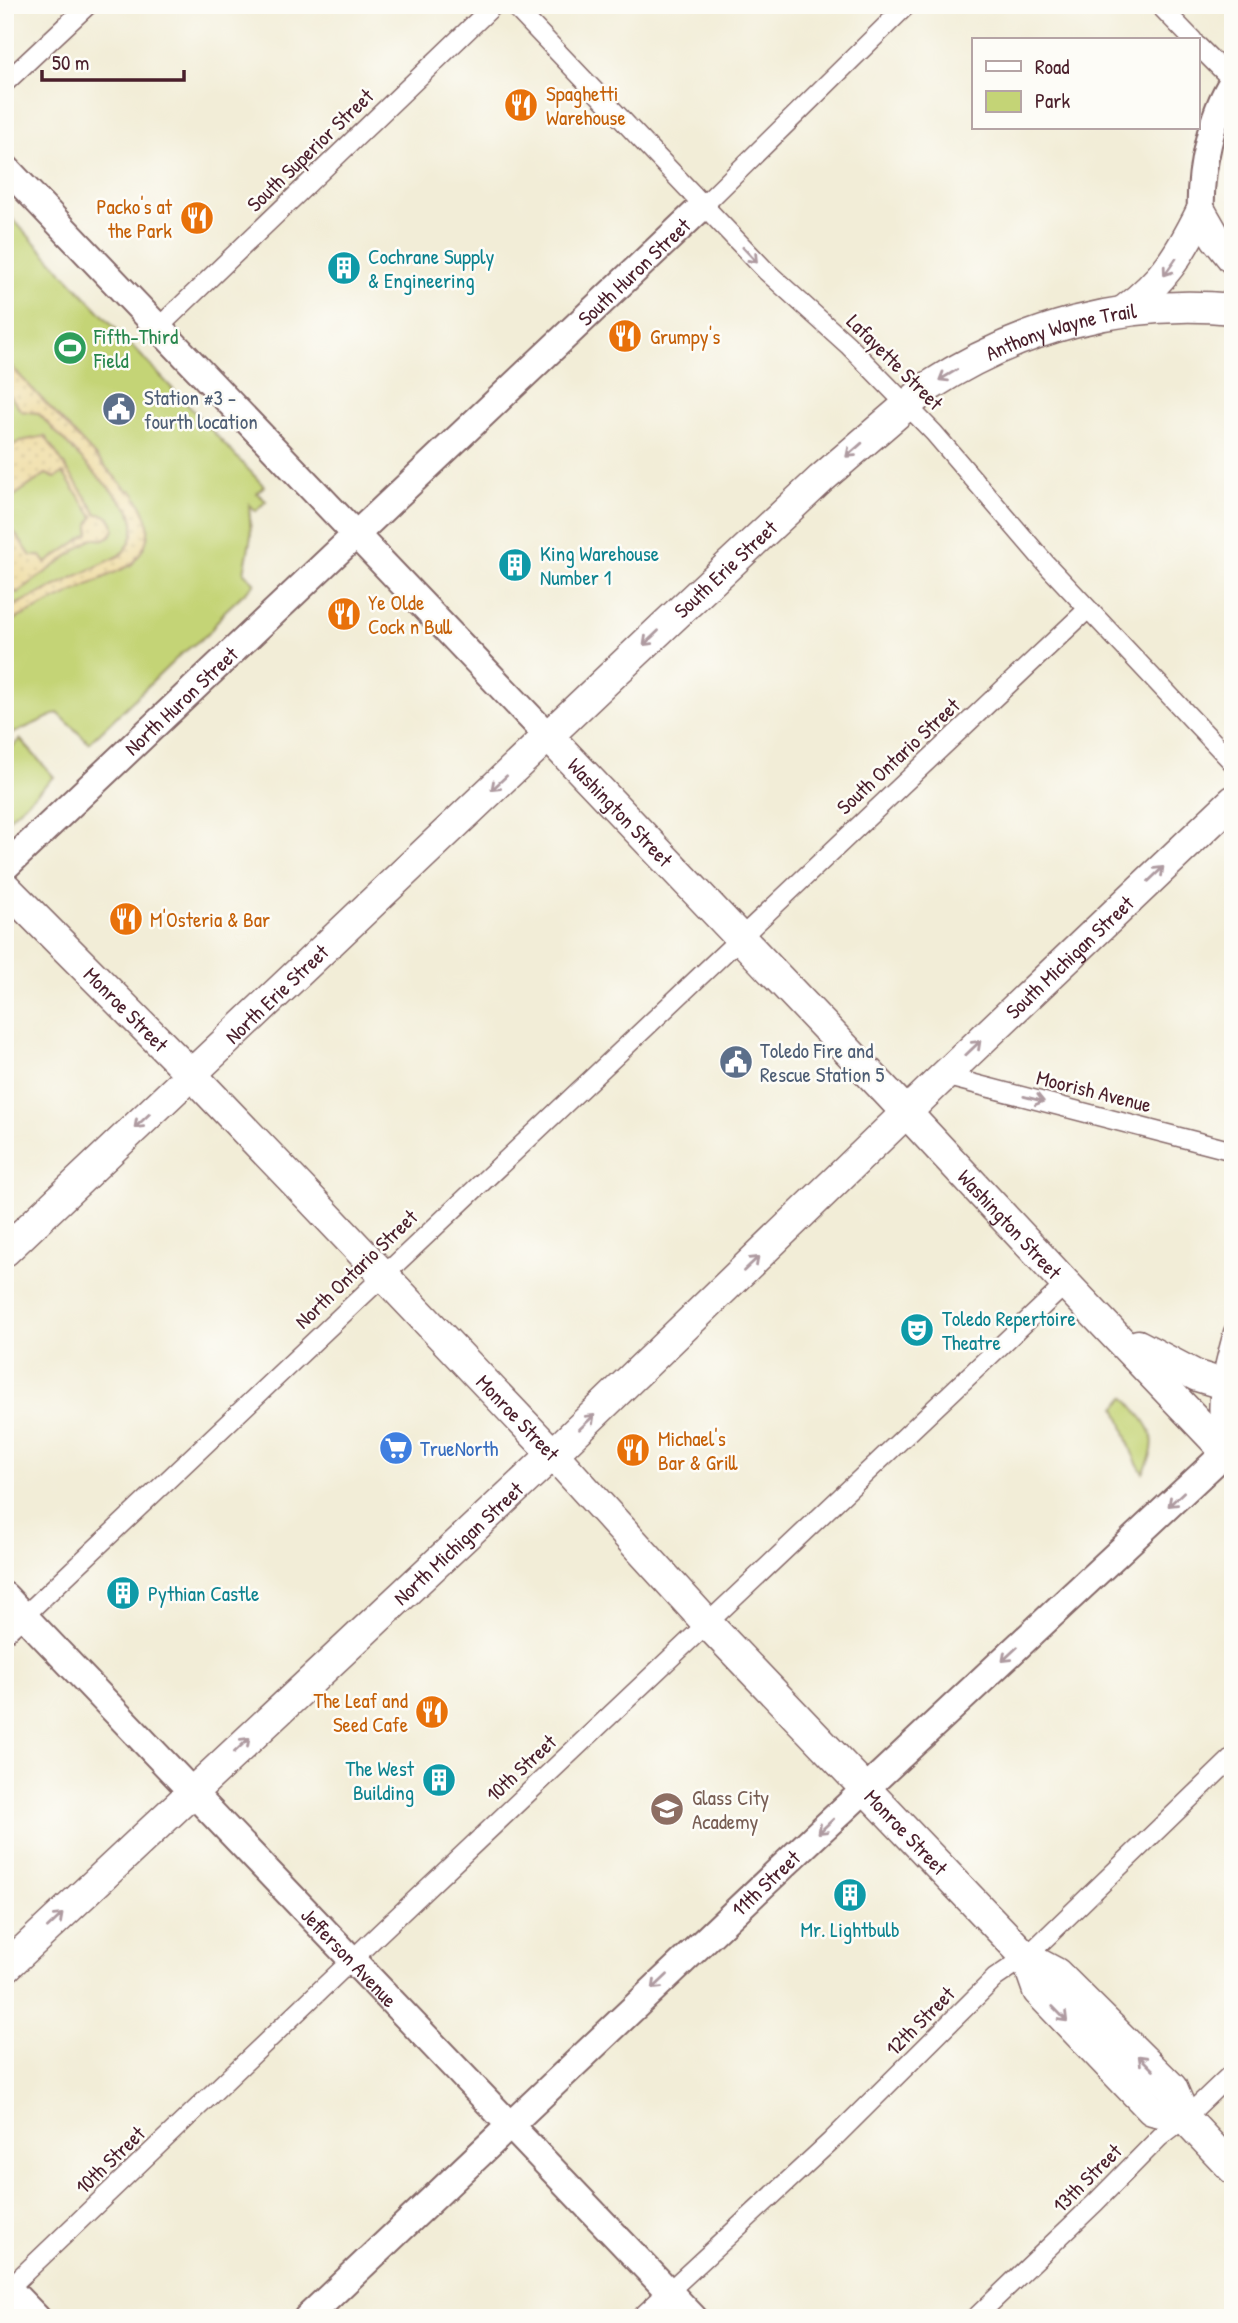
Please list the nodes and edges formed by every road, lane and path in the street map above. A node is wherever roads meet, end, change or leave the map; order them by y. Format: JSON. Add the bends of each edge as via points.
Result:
{"nodes":[{"id":1,"x":88,"y":5,"type":"edge"},
{"id":2,"x":494,"y":5,"type":"edge"},
{"id":3,"x":513,"y":5,"type":"edge"},
{"id":4,"x":907,"y":5,"type":"edge"},
{"id":5,"x":1159,"y":5,"type":"edge"},
{"id":6,"x":1190,"y":38,"type":"edge"},
{"id":7,"x":1200,"y":48,"type":"edge"},
{"id":8,"x":1233,"y":81,"type":"edge"},
{"id":9,"x":5,"y":83,"type":"edge"},
{"id":10,"x":5,"y":167,"type":"edge"},
{"id":11,"x":704,"y":205,"type":"junction"},
{"id":12,"x":1201,"y":212,"type":"junction"},
{"id":13,"x":1233,"y":259,"type":"edge"},
{"id":14,"x":1233,"y":309,"type":"edge"},
{"id":15,"x":1125,"y":310,"type":"junction"},
{"id":16,"x":158,"y":328,"type":"junction"},
{"id":17,"x":905,"y":405,"type":"junction"},
{"id":18,"x":356,"y":533,"type":"junction"},
{"id":19,"x":1088,"y":609,"type":"junction"},
{"id":20,"x":548,"y":736,"type":"junction"},
{"id":21,"x":1233,"y":763,"type":"edge"},
{"id":22,"x":1233,"y":801,"type":"edge"},
{"id":23,"x":5,"y":867,"type":"edge"},
{"id":24,"x":5,"y":887,"type":"edge"},
{"id":25,"x":740,"y":938,"type":"junction"},
{"id":26,"x":192,"y":1074,"type":"junction"},
{"id":27,"x":944,"y":1076,"type":"junction"},
{"id":28,"x":908,"y":1113,"type":"junction"},
{"id":29,"x":1233,"y":1151,"type":"edge"},
{"id":30,"x":5,"y":1251,"type":"edge"},
{"id":31,"x":383,"y":1275,"type":"junction"},
{"id":32,"x":1066,"y":1284,"type":"junction"},
{"id":33,"x":1110,"y":1329,"type":"junction"},
{"id":34,"x":1233,"y":1332,"type":"edge"},
{"id":35,"x":1226,"y":1385,"type":"edge"},
{"id":36,"x":1230,"y":1453,"type":"edge"},
{"id":37,"x":553,"y":1454,"type":"junction"},
{"id":38,"x":5,"y":1596,"type":"edge"},
{"id":39,"x":24,"y":1616,"type":"junction"},
{"id":40,"x":707,"y":1623,"type":"junction"},
{"id":41,"x":5,"y":1634,"type":"edge"},
{"id":42,"x":1233,"y":1757,"type":"edge"},
{"id":43,"x":866,"y":1789,"type":"junction"},
{"id":44,"x":192,"y":1791,"type":"junction"},
{"id":45,"x":1026,"y":1957,"type":"junction"},
{"id":46,"x":352,"y":1959,"type":"junction"},
{"id":47,"x":5,"y":1968,"type":"edge"},
{"id":48,"x":1233,"y":2072,"type":"edge"},
{"id":49,"x":1185,"y":2118,"type":"junction"},
{"id":50,"x":510,"y":2125,"type":"junction"},
{"id":51,"x":1233,"y":2169,"type":"edge"},
{"id":52,"x":7,"y":2286,"type":"edge"},
{"id":53,"x":668,"y":2291,"type":"junction"},
{"id":54,"x":37,"y":2318,"type":"edge"},
{"id":55,"x":307,"y":2318,"type":"edge"},
{"id":56,"x":640,"y":2318,"type":"edge"},
{"id":57,"x":694,"y":2318,"type":"edge"},
{"id":58,"x":975,"y":2318,"type":"edge"}],
"edges":[{"from":1,"to":9,"type":"street"},
{"from":2,"to":16,"type":"street","name":"South Superior Street"},
{"from":3,"to":11,"type":"street","name":"Lafayette Street"},
{"from":4,"to":11,"type":"street","name":"South Huron Street"},
{"from":5,"to":6,"type":"street"},
{"from":7,"to":8,"type":"street"},
{"from":8,"to":12,"type":"street","via":[[1222,100],[1207,152]]},
{"from":10,"to":16,"type":"street","name":"Washington Street"},
{"from":11,"to":17,"type":"street","name":"Lafayette Street","one_way":true},
{"from":11,"to":18,"type":"street","name":"South Huron Street"},
{"from":12,"to":13,"type":"main road"},
{"from":12,"to":15,"type":"main road","one_way":true,"via":[[1162,278]]},
{"from":14,"to":15,"type":"main road","name":"Anthony Wayne Trail"},
{"from":15,"to":17,"type":"main road","name":"Anthony Wayne Trail","one_way":true,"via":[[1055,326],[1005,345],[948,374]]},
{"from":16,"to":18,"type":"street","name":"Washington Street"},
{"from":17,"to":19,"type":"street","name":"Lafayette Street"},
{"from":17,"to":20,"type":"main road","name":"South Erie Street","one_way":true},
{"from":18,"to":20,"type":"street","name":"Washington Street"},
{"from":18,"to":23,"type":"street","name":"North Huron Street"},
{"from":19,"to":21,"type":"street","name":"Lafayette Street"},
{"from":19,"to":25,"type":"street","name":"South Ontario Street"},
{"from":20,"to":25,"type":"main road","name":"Washington Street"},
{"from":20,"to":26,"type":"main road","name":"North Erie Street","one_way":true},
{"from":27,"to":22,"type":"main road","name":"South Michigan Street","one_way":true},
{"from":24,"to":26,"type":"main road","name":"Monroe Street"},
{"from":25,"to":28,"type":"main road","name":"Washington Street"},
{"from":25,"to":31,"type":"street","name":"North Ontario Street"},
{"from":26,"to":30,"type":"main road","name":"North Erie Street","one_way":true},
{"from":26,"to":31,"type":"main road","name":"Monroe Street"},
{"from":27,"to":28,"type":"main road","name":"South Michigan Street"},
{"from":27,"to":29,"type":"street","name":"Moorish Avenue","one_way":true},
{"from":28,"to":32,"type":"main road","name":"Washington Street"},
{"from":37,"to":28,"type":"main road","name":"North Michigan Street","one_way":true},
{"from":31,"to":37,"type":"main road","name":"Monroe Street"},
{"from":31,"to":39,"type":"street","name":"North Ontario Street"},
{"from":32,"to":33,"type":"main road","name":"Washington Street"},
{"from":32,"to":40,"type":"street","name":"10th Street"},
{"from":33,"to":35,"type":"main road","via":[[1175,1366]]},
{"from":33,"to":36,"type":"main road","name":"Washington Street"},
{"from":34,"to":35,"type":"street"},
{"from":35,"to":36,"type":"street","via":[[1217,1404],[1217,1423]]},
{"from":36,"to":43,"type":"street","name":"11th Street","one_way":true},
{"from":37,"to":40,"type":"main road","name":"Monroe Street"},
{"from":44,"to":37,"type":"main road","name":"North Michigan Street","one_way":true},
{"from":38,"to":39,"type":"street","name":"Jefferson Avenue"},
{"from":39,"to":41,"type":"street","name":"North Ontario Street"},
{"from":39,"to":44,"type":"street","name":"Jefferson Avenue"},
{"from":40,"to":43,"type":"main road","name":"Monroe Street"},
{"from":40,"to":46,"type":"street","name":"10th Street"},
{"from":42,"to":45,"type":"street","name":"12th Street"},
{"from":43,"to":45,"type":"main road","name":"Monroe Street"},
{"from":43,"to":50,"type":"street","name":"11th Street","one_way":true},
{"from":44,"to":46,"type":"street","name":"Jefferson Avenue"},
{"from":47,"to":44,"type":"main road","name":"North Michigan Street","one_way":true},
{"from":45,"to":49,"type":"main road","name":"Monroe Street","via":[[1056,1973],[1172,2088]]},
{"from":45,"to":53,"type":"street","name":"12th Street","via":[[995,1978],[831,2141]]},
{"from":46,"to":50,"type":"street","name":"Jefferson Avenue"},
{"from":46,"to":52,"type":"street","name":"10th Street"},
{"from":48,"to":49,"type":"street","name":"13th Street"},
{"from":49,"to":51,"type":"main road","name":"Monroe Street"},
{"from":49,"to":58,"type":"street","name":"13th Street"},
{"from":50,"to":53,"type":"street","name":"Jefferson Avenue"},
{"from":50,"to":55,"type":"street","name":"11th Street"},
{"from":52,"to":54,"type":"street"},
{"from":53,"to":56,"type":"street","name":"12th Street"},
{"from":53,"to":57,"type":"street","name":"Jefferson Avenue"}]}
